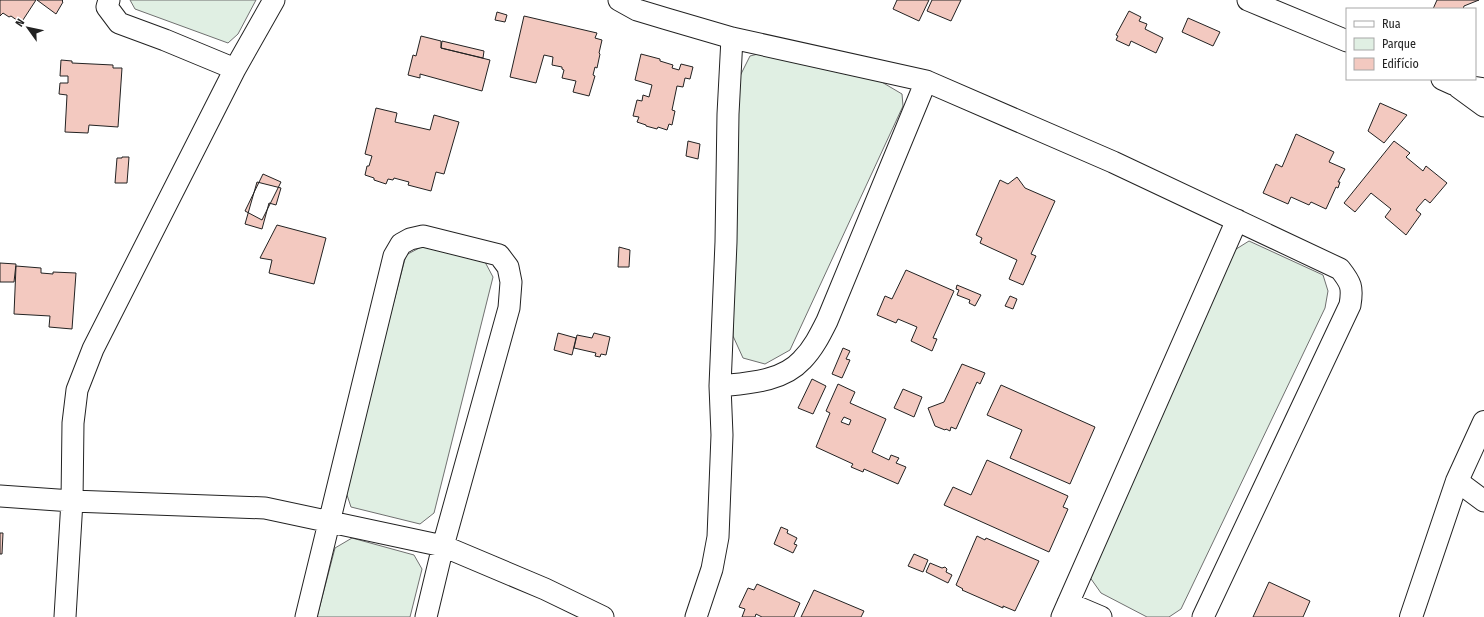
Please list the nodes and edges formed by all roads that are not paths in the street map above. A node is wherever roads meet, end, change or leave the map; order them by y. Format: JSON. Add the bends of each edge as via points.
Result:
{"nodes":[{"id":1,"x":109,"y":0,"type":"edge"},
{"id":2,"x":274,"y":0,"type":"edge"},
{"id":3,"x":619,"y":0,"type":"edge"},
{"id":4,"x":1248,"y":0,"type":"edge"},
{"id":5,"x":732,"y":38,"type":"junction"},
{"id":6,"x":1346,"y":41,"type":"edge"},
{"id":7,"x":236,"y":69,"type":"junction"},
{"id":8,"x":926,"y":81,"type":"junction"},
{"id":9,"x":1447,"y":81,"type":"edge"},
{"id":10,"x":1484,"y":89,"type":"edge"},
{"id":11,"x":1484,"y":106,"type":"edge"},
{"id":12,"x":1237,"y":220,"type":"junction"},
{"id":13,"x":720,"y":386,"type":"junction"},
{"id":14,"x":1484,"y":422,"type":"edge"},
{"id":15,"x":1457,"y":481,"type":"junction"},
{"id":16,"x":0,"y":496,"type":"edge"},
{"id":17,"x":72,"y":501,"type":"junction"},
{"id":18,"x":1484,"y":501,"type":"edge"},
{"id":19,"x":329,"y":522,"type":"junction"},
{"id":20,"x":443,"y":546,"type":"junction"},
{"id":21,"x":1065,"y":610,"type":"edge"},
{"id":22,"x":65,"y":617,"type":"edge"},
{"id":23,"x":306,"y":617,"type":"edge"},
{"id":24,"x":426,"y":617,"type":"edge"},
{"id":25,"x":603,"y":617,"type":"edge"},
{"id":26,"x":696,"y":617,"type":"edge"},
{"id":27,"x":1101,"y":617,"type":"edge"},
{"id":28,"x":1203,"y":617,"type":"edge"},
{"id":29,"x":1411,"y":617,"type":"edge"}],
"edges":[{"from":1,"to":7,"type":"street","via":[[107,7],[119,23]]},
{"from":2,"to":7,"type":"street"},
{"from":3,"to":5,"type":"street","via":[[637,10],[666,20]]},
{"from":4,"to":6,"type":"street"},
{"from":5,"to":8,"type":"street"},
{"from":5,"to":13,"type":"street"},
{"from":7,"to":17,"type":"street","via":[[93,349],[77,390],[73,423]]},
{"from":8,"to":12,"type":"street","via":[[1113,162]]},
{"from":8,"to":13,"type":"street","via":[[827,321],[814,345],[801,362],[784,373],[746,384]]},
{"from":9,"to":10,"type":"street"},
{"from":9,"to":11,"type":"street"},
{"from":12,"to":21,"type":"street"},
{"from":12,"to":28,"type":"street","via":[[1340,269],[1348,280],[1352,292],[1350,305]]},
{"from":13,"to":26,"type":"street","via":[[722,435],[718,537],[712,569]]},
{"from":14,"to":15,"type":"street"},
{"from":15,"to":18,"type":"street"},
{"from":15,"to":29,"type":"street"},
{"from":16,"to":17,"type":"street"},
{"from":17,"to":19,"type":"street","via":[[265,508]]},
{"from":17,"to":22,"type":"street"},
{"from":19,"to":20,"type":"street"},
{"from":19,"to":20,"type":"street","via":[[394,256],[401,244],[410,238],[424,236],[498,255],[508,268],[511,282],[509,308]]},
{"from":19,"to":23,"type":"street"},
{"from":20,"to":24,"type":"street"},
{"from":20,"to":25,"type":"street","via":[[545,589]]},
{"from":21,"to":27,"type":"street"}]}
